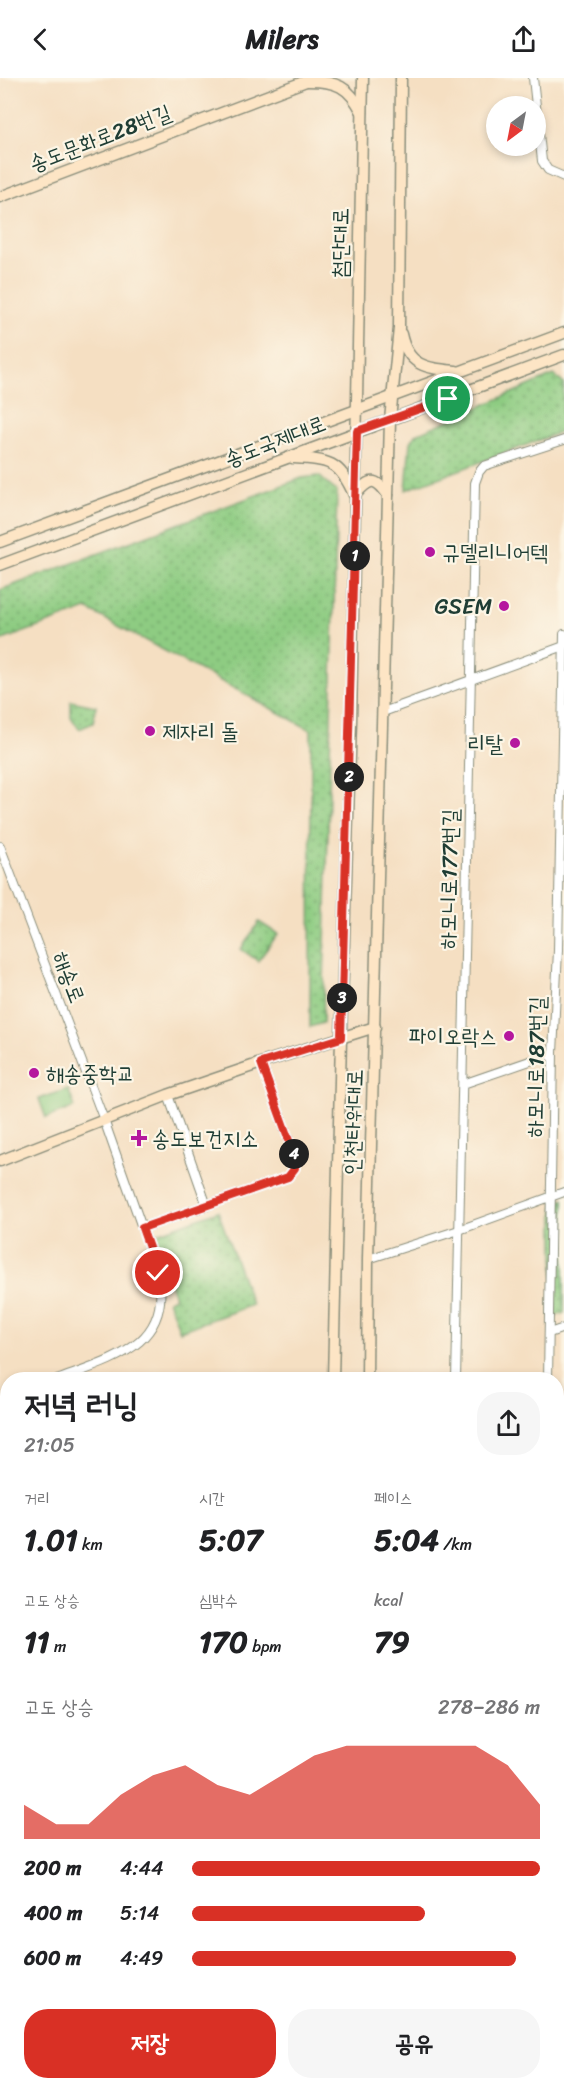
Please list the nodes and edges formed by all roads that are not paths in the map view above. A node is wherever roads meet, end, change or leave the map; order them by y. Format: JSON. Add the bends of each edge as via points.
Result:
{"nodes":[{"id":1,"x":363,"y":78,"type":"edge"},
{"id":2,"x":401,"y":78,"type":"edge"},
{"id":3,"x":533,"y":78,"type":"edge"},
{"id":4,"x":311,"y":79,"type":"edge"},
{"id":5,"x":363,"y":114,"type":"junction"},
{"id":6,"x":564,"y":177,"type":"edge"},
{"id":7,"x":0,"y":197,"type":"edge"},
{"id":8,"x":399,"y":328,"type":"junction"},
{"id":9,"x":564,"y":333,"type":"edge"},
{"id":10,"x":564,"y":355,"type":"edge"},
{"id":11,"x":459,"y":371,"type":"junction"},
{"id":12,"x":391,"y":397,"type":"junction"},
{"id":13,"x":356,"y":410,"type":"junction"},
{"id":14,"x":390,"y":420,"type":"junction"},
{"id":15,"x":357,"y":431,"type":"junction"},
{"id":16,"x":564,"y":440,"type":"edge"},
{"id":17,"x":286,"y":458,"type":"junction"},
{"id":18,"x":388,"y":495,"type":"junction"},
{"id":19,"x":356,"y":496,"type":"junction"},
{"id":20,"x":0,"y":542,"type":"edge"},
{"id":21,"x":0,"y":565,"type":"edge"},
{"id":22,"x":564,"y":634,"type":"edge"},
{"id":23,"x":564,"y":646,"type":"edge"},
{"id":24,"x":472,"y":680,"type":"junction"},
{"id":25,"x":383,"y":712,"type":"junction"},
{"id":26,"x":0,"y":846,"type":"edge"},
{"id":27,"x":375,"y":1027,"type":"junction"},
{"id":28,"x":341,"y":1038,"type":"junction"},
{"id":29,"x":553,"y":1053,"type":"junction"},
{"id":30,"x":261,"y":1063,"type":"junction"},
{"id":31,"x":463,"y":1084,"type":"junction"},
{"id":32,"x":168,"y":1095,"type":"junction"},
{"id":33,"x":104,"y":1120,"type":"junction"},
{"id":34,"x":0,"y":1161,"type":"edge"},
{"id":35,"x":564,"y":1192,"type":"edge"},
{"id":36,"x":551,"y":1196,"type":"junction"},
{"id":37,"x":207,"y":1206,"type":"junction"},
{"id":38,"x":142,"y":1228,"type":"junction"},
{"id":39,"x":459,"y":1230,"type":"junction"},
{"id":40,"x":368,"y":1259,"type":"junction"},
{"id":41,"x":564,"y":1328,"type":"edge"},
{"id":42,"x":549,"y":1334,"type":"junction"},
{"id":43,"x":78,"y":1372,"type":"edge"},
{"id":44,"x":333,"y":1372,"type":"edge"},
{"id":45,"x":367,"y":1372,"type":"edge"},
{"id":46,"x":456,"y":1372,"type":"edge"},
{"id":47,"x":548,"y":1372,"type":"edge"}],
"edges":[{"from":1,"to":5,"type":"main road","name":"첨단대로"},
{"from":2,"to":8,"type":"main road"},
{"from":3,"to":6,"type":"street","via":[[542,161],[548,170]]},
{"from":4,"to":5,"type":"main road","via":[[338,84],[348,91]]},
{"from":4,"to":7,"type":"main road","name":"송도문화로28번길"},
{"from":5,"to":13,"type":"main road","name":"첨단대로"},
{"from":8,"to":11,"type":"main road","via":[[403,346],[418,363]]},
{"from":8,"to":12,"type":"main road"},
{"from":9,"to":11,"type":"main road","name":"송도국제대로"},
{"from":10,"to":14,"type":"main road","name":"송도국제대로"},
{"from":11,"to":12,"type":"main road","name":"송도국제대로"},
{"from":12,"to":13,"type":"main road","name":"송도국제대로"},
{"from":12,"to":14,"type":"main road","name":"인천타워대로"},
{"from":13,"to":15,"type":"main road","name":"인천타워대로"},
{"from":13,"to":20,"type":"main road","name":"송도국제대로"},
{"from":14,"to":15,"type":"main road","name":"송도국제대로"},
{"from":14,"to":18,"type":"main road","name":"인천타워대로"},
{"from":15,"to":17,"type":"main road","name":"송도국제대로"},
{"from":15,"to":19,"type":"main road","name":"인천타워대로"},
{"from":16,"to":24,"type":"street","name":"하모니로177번길","via":[[484,466],[479,472],[475,483]]},
{"from":17,"to":19,"type":"main road","via":[[332,462],[348,479]]},
{"from":17,"to":21,"type":"main road","name":"송도국제대로"},
{"from":18,"to":19,"type":"main road","via":[[380,484],[372,481]]},
{"from":18,"to":25,"type":"main road","name":"인천타워대로"},
{"from":19,"to":28,"type":"main road","name":"인천타워대로"},
{"from":22,"to":23,"type":"street","name":"하모니로187번길"},
{"from":23,"to":24,"type":"street"},
{"from":23,"to":29,"type":"street","name":"하모니로187번길"},
{"from":24,"to":25,"type":"street"},
{"from":24,"to":31,"type":"street","name":"하모니로177번길"},
{"from":25,"to":27,"type":"main road","name":"인천타워대로"},
{"from":26,"to":33,"type":"street","name":"해송로"},
{"from":27,"to":28,"type":"main road"},
{"from":27,"to":40,"type":"main road","name":"인천타워대로"},
{"from":28,"to":30,"type":"main road"},
{"from":28,"to":44,"type":"main road","name":"인천타워대로"},
{"from":29,"to":31,"type":"street"},
{"from":29,"to":36,"type":"street","name":"하모니로187번길"},
{"from":30,"to":32,"type":"main road"},
{"from":30,"to":37,"type":"street","via":[[295,1157],[295,1168],[288,1177]]},
{"from":31,"to":39,"type":"street","name":"하모니로177번길"},
{"from":32,"to":33,"type":"main road"},
{"from":32,"to":37,"type":"street"},
{"from":33,"to":34,"type":"main road"},
{"from":33,"to":38,"type":"street","name":"해송로"},
{"from":35,"to":36,"type":"street"},
{"from":36,"to":39,"type":"street"},
{"from":36,"to":42,"type":"street","name":"하모니로187번길"},
{"from":37,"to":38,"type":"street"},
{"from":38,"to":43,"type":"street","name":"해송로","via":[[161,1287],[159,1312],[140,1342],[122,1355]]},
{"from":39,"to":40,"type":"street"},
{"from":39,"to":46,"type":"street","name":"하모니로177번길"},
{"from":40,"to":45,"type":"main road","name":"인천타워대로"},
{"from":41,"to":42,"type":"street"},
{"from":42,"to":47,"type":"street","name":"하모니로187번길"}]}
